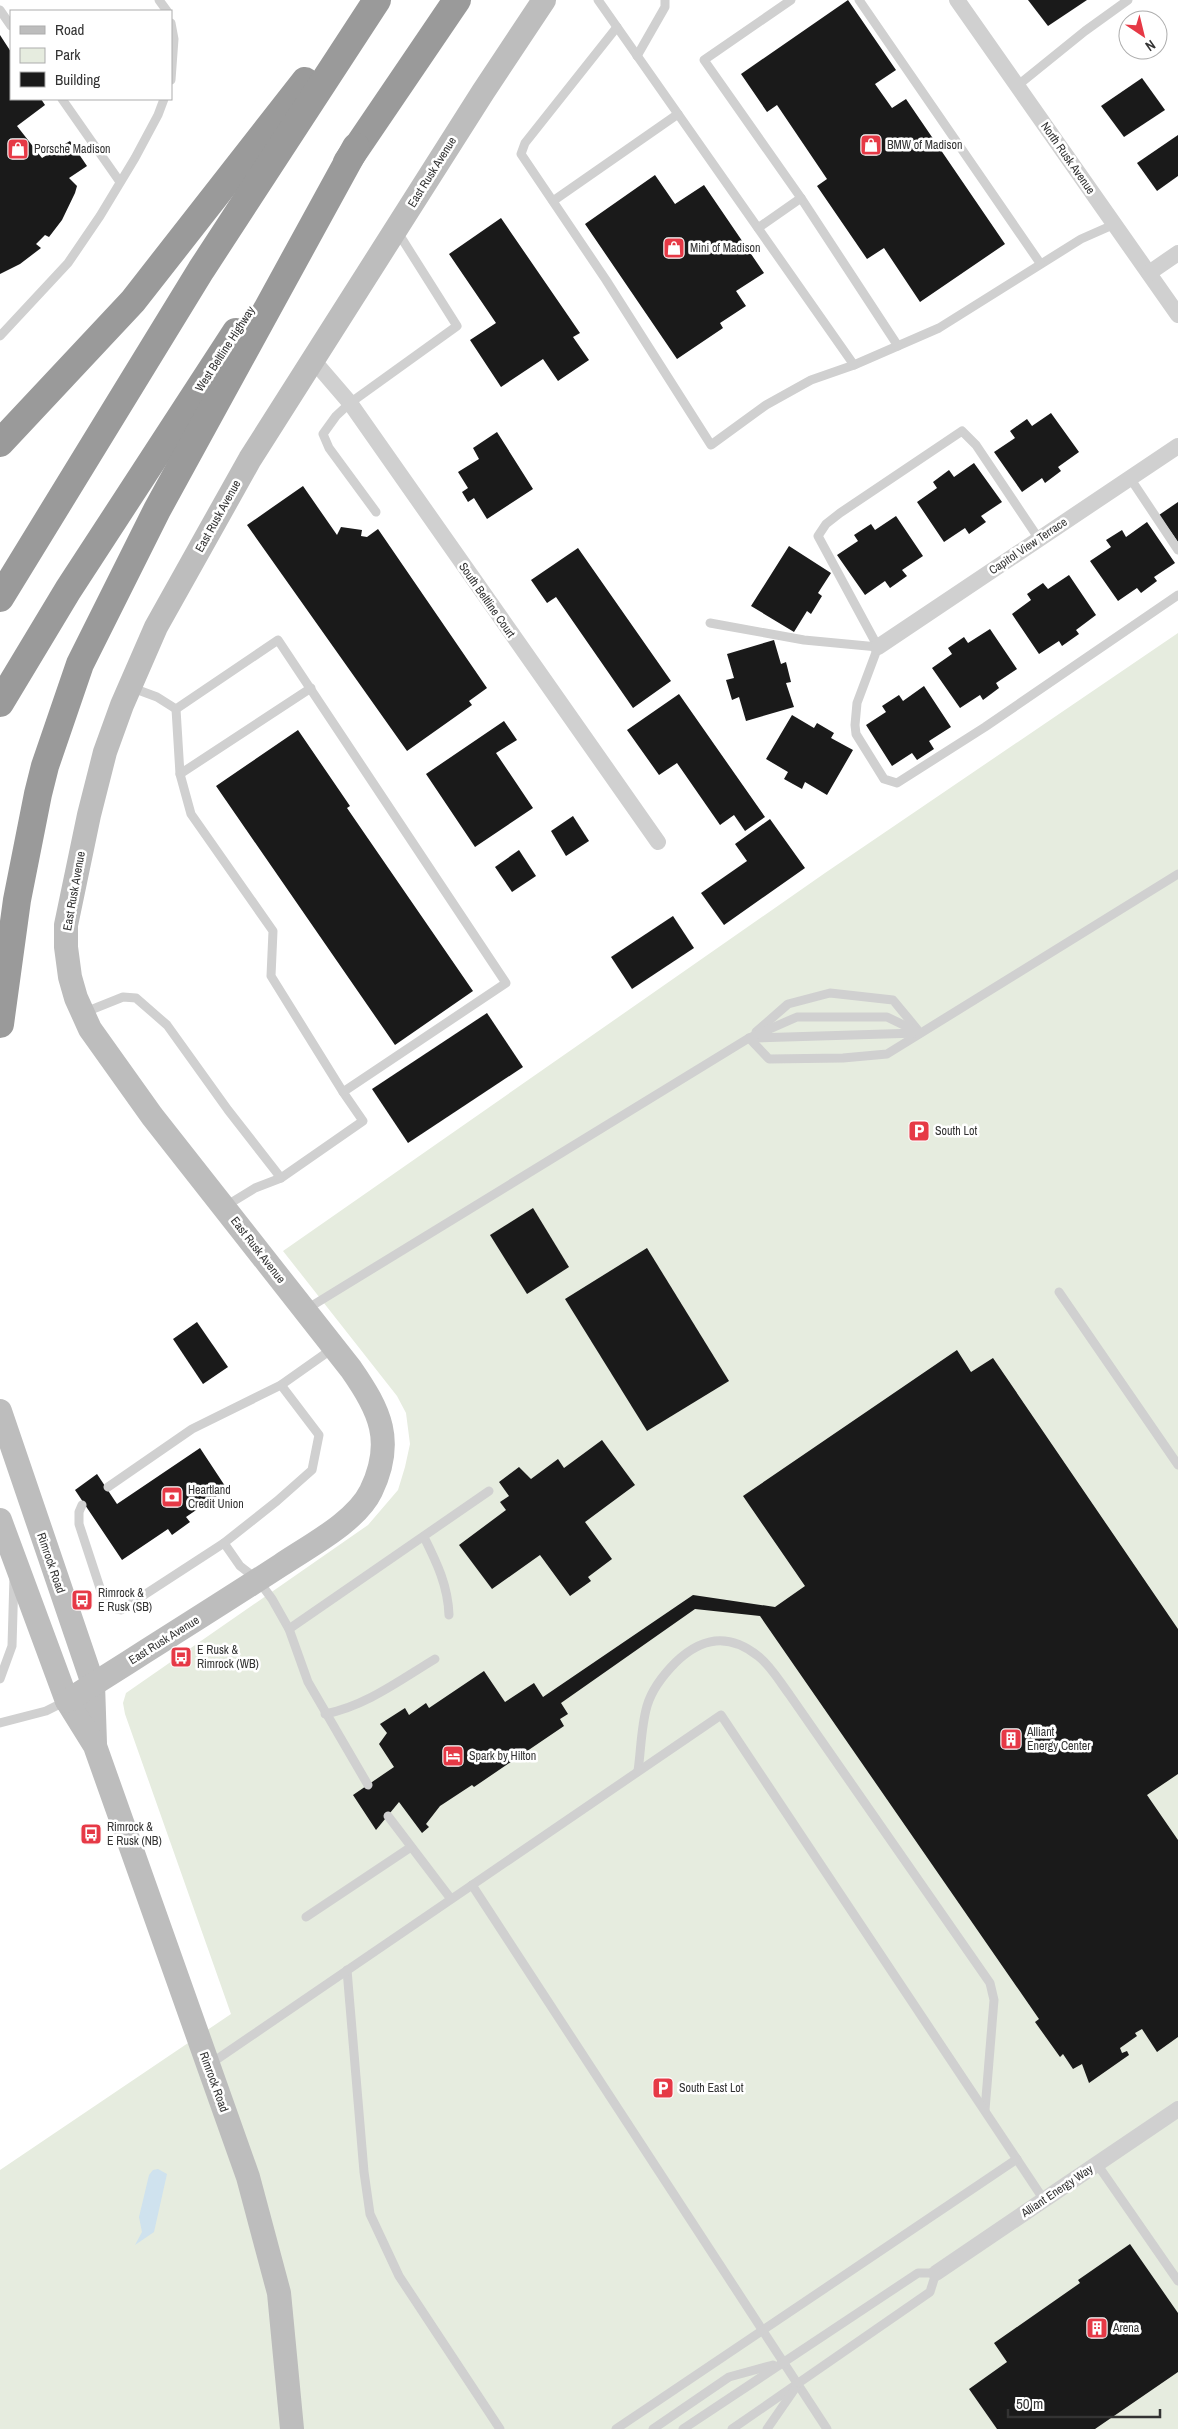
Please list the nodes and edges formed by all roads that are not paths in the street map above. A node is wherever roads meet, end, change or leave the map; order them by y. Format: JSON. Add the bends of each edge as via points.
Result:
{"nodes":[{"id":1,"x":370,"y":0,"type":"edge"},
{"id":2,"x":377,"y":0,"type":"edge"},
{"id":3,"x":457,"y":0,"type":"edge"},
{"id":4,"x":544,"y":0,"type":"edge"},
{"id":5,"x":598,"y":0,"type":"edge"},
{"id":6,"x":666,"y":0,"type":"edge"},
{"id":7,"x":791,"y":0,"type":"edge"},
{"id":8,"x":859,"y":0,"type":"edge"},
{"id":9,"x":957,"y":0,"type":"edge"},
{"id":10,"x":1128,"y":0,"type":"edge"},
{"id":11,"x":0,"y":12,"type":"edge"},
{"id":12,"x":10,"y":25,"type":"edge"},
{"id":13,"x":617,"y":27,"type":"junction"},
{"id":14,"x":172,"y":28,"type":"edge"},
{"id":15,"x":637,"y":56,"type":"junction"},
{"id":16,"x":172,"y":66,"type":"edge"},
{"id":17,"x":1017,"y":86,"type":"junction"},
{"id":18,"x":63,"y":100,"type":"edge"},
{"id":19,"x":164,"y":100,"type":"edge"},
{"id":20,"x":678,"y":114,"type":"junction"},
{"id":21,"x":356,"y":147,"type":"junction"},
{"id":22,"x":120,"y":182,"type":"junction"},
{"id":23,"x":801,"y":198,"type":"junction"},
{"id":24,"x":553,"y":201,"type":"junction"},
{"id":25,"x":1115,"y":224,"type":"junction"},
{"id":26,"x":758,"y":228,"type":"junction"},
{"id":27,"x":396,"y":229,"type":"junction"},
{"id":28,"x":1178,"y":253,"type":"edge"},
{"id":29,"x":1040,"y":263,"type":"junction"},
{"id":30,"x":1149,"y":273,"type":"junction"},
{"id":31,"x":1178,"y":315,"type":"edge"},
{"id":32,"x":0,"y":336,"type":"edge"},
{"id":33,"x":898,"y":346,"type":"junction"},
{"id":34,"x":313,"y":360,"type":"junction"},
{"id":35,"x":854,"y":365,"type":"junction"},
{"id":36,"x":350,"y":403,"type":"junction"},
{"id":37,"x":0,"y":443,"type":"edge"},
{"id":38,"x":1178,"y":446,"type":"edge"},
{"id":39,"x":1130,"y":478,"type":"junction"},
{"id":40,"x":376,"y":512,"type":"dead end"},
{"id":41,"x":1038,"y":539,"type":"junction"},
{"id":42,"x":1178,"y":550,"type":"edge"},
{"id":43,"x":1178,"y":595,"type":"edge"},
{"id":44,"x":0,"y":598,"type":"edge"},
{"id":45,"x":710,"y":623,"type":"dead end"},
{"id":46,"x":878,"y":647,"type":"junction"},
{"id":47,"x":130,"y":687,"type":"junction"},
{"id":48,"x":310,"y":688,"type":"junction"},
{"id":49,"x":0,"y":703,"type":"edge"},
{"id":50,"x":176,"y":709,"type":"junction"},
{"id":51,"x":180,"y":774,"type":"junction"},
{"id":52,"x":658,"y":842,"type":"dead end"},
{"id":53,"x":1178,"y":874,"type":"edge"},
{"id":54,"x":83,"y":1014,"type":"junction"},
{"id":55,"x":0,"y":1023,"type":"edge"},
{"id":56,"x":920,"y":1033,"type":"junction"},
{"id":57,"x":749,"y":1038,"type":"junction"},
{"id":58,"x":343,"y":1092,"type":"junction"},
{"id":59,"x":281,"y":1178,"type":"junction"},
{"id":60,"x":224,"y":1207,"type":"junction"},
{"id":61,"x":1059,"y":1292,"type":"dead end"},
{"id":62,"x":305,"y":1310,"type":"junction"},
{"id":63,"x":334,"y":1347,"type":"junction"},
{"id":64,"x":281,"y":1385,"type":"junction"},
{"id":65,"x":0,"y":1411,"type":"edge"},
{"id":66,"x":1178,"y":1465,"type":"edge"},
{"id":67,"x":108,"y":1487,"type":"dead end"},
{"id":68,"x":489,"y":1492,"type":"dead end"},
{"id":69,"x":82,"y":1505,"type":"dead end"},
{"id":70,"x":0,"y":1520,"type":"edge"},
{"id":71,"x":424,"y":1537,"type":"junction"},
{"id":72,"x":224,"y":1543,"type":"junction"},
{"id":73,"x":16,"y":1564,"type":"junction"},
{"id":74,"x":258,"y":1580,"type":"junction"},
{"id":75,"x":449,"y":1615,"type":"dead end"},
{"id":76,"x":289,"y":1629,"type":"junction"},
{"id":77,"x":435,"y":1659,"type":"dead end"},
{"id":78,"x":0,"y":1679,"type":"edge"},
{"id":79,"x":93,"y":1684,"type":"junction"},
{"id":80,"x":66,"y":1701,"type":"junction"},
{"id":81,"x":325,"y":1714,"type":"junction"},
{"id":82,"x":0,"y":1723,"type":"edge"},
{"id":83,"x":95,"y":1746,"type":"junction"},
{"id":84,"x":638,"y":1771,"type":"junction"},
{"id":85,"x":368,"y":1785,"type":"dead end"},
{"id":86,"x":388,"y":1816,"type":"dead end"},
{"id":87,"x":411,"y":1847,"type":"junction"},
{"id":88,"x":472,"y":1885,"type":"junction"},
{"id":89,"x":451,"y":1899,"type":"junction"},
{"id":90,"x":306,"y":1917,"type":"dead end"},
{"id":91,"x":347,"y":1970,"type":"junction"},
{"id":92,"x":208,"y":2065,"type":"junction"},
{"id":93,"x":1178,"y":2109,"type":"edge"},
{"id":94,"x":985,"y":2110,"type":"junction"},
{"id":95,"x":1017,"y":2159,"type":"junction"},
{"id":96,"x":1097,"y":2164,"type":"junction"},
{"id":97,"x":1044,"y":2200,"type":"junction"},
{"id":98,"x":936,"y":2273,"type":"junction"},
{"id":99,"x":1178,"y":2281,"type":"edge"},
{"id":100,"x":762,"y":2331,"type":"junction"},
{"id":101,"x":782,"y":2362,"type":"junction"},
{"id":102,"x":797,"y":2384,"type":"junction"},
{"id":103,"x":292,"y":2429,"type":"edge"},
{"id":104,"x":500,"y":2429,"type":"edge"},
{"id":105,"x":616,"y":2429,"type":"edge"},
{"id":106,"x":653,"y":2429,"type":"edge"},
{"id":107,"x":683,"y":2429,"type":"edge"},
{"id":108,"x":732,"y":2429,"type":"edge"},
{"id":109,"x":767,"y":2429,"type":"edge"},
{"id":110,"x":827,"y":2429,"type":"edge"}],
"edges":[{"from":1,"to":37,"type":"highway","via":[[133,301]]},
{"from":2,"to":44,"type":"highway","via":[[201,270]]},
{"from":3,"to":21,"type":"highway","name":"West Beltline Highway"},
{"from":4,"to":27,"type":"street","name":"East Rusk Avenue"},
{"from":5,"to":13,"type":"lane"},
{"from":6,"to":15,"type":"lane"},
{"from":7,"to":23,"type":"lane","via":[[704,60]]},
{"from":8,"to":29,"type":"lane"},
{"from":9,"to":17,"type":"street","name":"North Rusk Avenue"},
{"from":10,"to":17,"type":"lane"},
{"from":11,"to":12,"type":"lane"},
{"from":13,"to":15,"type":"lane"},
{"from":13,"to":24,"type":"lane","via":[[525,143],[521,154]]},
{"from":14,"to":16,"type":"lane"},
{"from":15,"to":20,"type":"lane"},
{"from":17,"to":25,"type":"street","name":"North Rusk Avenue"},
{"from":18,"to":22,"type":"lane"},
{"from":19,"to":22,"type":"lane"},
{"from":20,"to":24,"type":"lane"},
{"from":20,"to":26,"type":"lane"},
{"from":21,"to":49,"type":"highway","name":"West Beltline Highway","via":[[68,590]]},
{"from":21,"to":55,"type":"highway","via":[[157,510],[80,664],[44,766],[17,900]]},
{"from":22,"to":32,"type":"lane","via":[[68,263]]},
{"from":23,"to":26,"type":"lane"},
{"from":23,"to":33,"type":"lane"},
{"from":24,"to":35,"type":"lane","via":[[711,445],[810,380]]},
{"from":25,"to":29,"type":"lane","via":[[1080,239]]},
{"from":25,"to":30,"type":"street","name":"North Rusk Avenue"},
{"from":26,"to":35,"type":"lane"},
{"from":27,"to":34,"type":"street","name":"East Rusk Avenue"},
{"from":27,"to":36,"type":"lane","via":[[457,326]]},
{"from":28,"to":30,"type":"street"},
{"from":29,"to":33,"type":"lane","via":[[939,328]]},
{"from":30,"to":31,"type":"street","name":"North Rusk Avenue"},
{"from":33,"to":35,"type":"lane"},
{"from":34,"to":36,"type":"street","name":"South Beltline Court"},
{"from":34,"to":47,"type":"street","name":"East Rusk Avenue","via":[[250,459],[156,627]]},
{"from":36,"to":40,"type":"lane","via":[[323,434],[329,448]]},
{"from":36,"to":52,"type":"street","name":"South Beltline Court"},
{"from":38,"to":39,"type":"street","name":"Capitol View Terrace"},
{"from":39,"to":41,"type":"street","name":"Capitol View Terrace"},
{"from":39,"to":42,"type":"lane"},
{"from":41,"to":46,"type":"street","name":"Capitol View Terrace"},
{"from":41,"to":46,"type":"lane","via":[[976,445],[962,431],[840,513],[826,524],[818,536]]},
{"from":43,"to":46,"type":"lane","via":[[897,783],[884,779],[856,734],[857,703]]},
{"from":45,"to":46,"type":"lane","via":[[804,640]]},
{"from":47,"to":50,"type":"lane","via":[[157,697]]},
{"from":47,"to":54,"type":"street","name":"East Rusk Avenue","via":[[105,752],[66,925],[70,977]]},
{"from":48,"to":50,"type":"lane","via":[[278,640]]},
{"from":48,"to":51,"type":"lane"},
{"from":48,"to":58,"type":"lane","via":[[506,983]]},
{"from":50,"to":51,"type":"lane"},
{"from":51,"to":58,"type":"lane","via":[[191,814],[273,932],[271,976]]},
{"from":53,"to":56,"type":"lane"},
{"from":54,"to":59,"type":"lane","via":[[123,997],[136,998],[167,1025]]},
{"from":54,"to":60,"type":"street","name":"East Rusk Avenue","via":[[109,1059]]},
{"from":56,"to":57,"type":"lane"},
{"from":56,"to":57,"type":"lane","via":[[887,1017],[797,1017]]},
{"from":56,"to":57,"type":"lane","via":[[887,1054],[843,1058],[769,1059]]},
{"from":56,"to":57,"type":"lane","via":[[893,1000],[830,993],[788,1004]]},
{"from":57,"to":62,"type":"lane"},
{"from":58,"to":59,"type":"lane","via":[[363,1121]]},
{"from":59,"to":60,"type":"lane","via":[[255,1188]]},
{"from":60,"to":62,"type":"street","name":"East Rusk Avenue"},
{"from":61,"to":66,"type":"lane"},
{"from":62,"to":63,"type":"street","name":"East Rusk Avenue"},
{"from":63,"to":64,"type":"lane"},
{"from":63,"to":74,"type":"street","name":"East Rusk Avenue","via":[[378,1412],[384,1449],[379,1471],[371,1492],[350,1517]]},
{"from":64,"to":67,"type":"lane","via":[[192,1429]]},
{"from":64,"to":72,"type":"lane","via":[[318,1435],[312,1470]]},
{"from":65,"to":79,"type":"street","name":"Rimrock Road"},
{"from":68,"to":71,"type":"lane"},
{"from":69,"to":72,"type":"lane","via":[[79,1524],[101,1591],[113,1608],[121,1610]]},
{"from":70,"to":73,"type":"street","name":"Rimrock Road"},
{"from":71,"to":75,"type":"lane","via":[[448,1596]]},
{"from":71,"to":76,"type":"lane"},
{"from":72,"to":74,"type":"lane","via":[[240,1566]]},
{"from":73,"to":78,"type":"lane","via":[[12,1646]]},
{"from":73,"to":80,"type":"street","name":"Rimrock Road"},
{"from":74,"to":76,"type":"lane"},
{"from":74,"to":79,"type":"street","name":"East Rusk Avenue"},
{"from":76,"to":81,"type":"lane","via":[[308,1682]]},
{"from":77,"to":81,"type":"lane","via":[[370,1699]]},
{"from":79,"to":80,"type":"street","name":"East Rusk Avenue"},
{"from":79,"to":83,"type":"street","name":"Rimrock Road"},
{"from":80,"to":82,"type":"lane"},
{"from":80,"to":83,"type":"street","name":"Rimrock Road"},
{"from":81,"to":85,"type":"lane"},
{"from":83,"to":92,"type":"street","name":"Rimrock Road"},
{"from":84,"to":88,"type":"lane"},
{"from":84,"to":94,"type":"lane","via":[[721,1715]]},
{"from":84,"to":94,"type":"lane","via":[[647,1706],[660,1678],[681,1658],[700,1644],[715,1640],[738,1644],[759,1656],[790,1694],[990,1983],[994,2000]]},
{"from":86,"to":87,"type":"lane"},
{"from":87,"to":89,"type":"lane"},
{"from":87,"to":90,"type":"lane"},
{"from":88,"to":89,"type":"lane"},
{"from":88,"to":100,"type":"lane"},
{"from":89,"to":91,"type":"lane"},
{"from":91,"to":92,"type":"lane"},
{"from":91,"to":104,"type":"lane","via":[[370,2214],[399,2276]]},
{"from":92,"to":103,"type":"street","name":"Rimrock Road","via":[[248,2177],[279,2293]]},
{"from":93,"to":96,"type":"street","name":"Alliant Energy Way"},
{"from":94,"to":95,"type":"lane"},
{"from":95,"to":97,"type":"lane"},
{"from":95,"to":100,"type":"lane"},
{"from":96,"to":97,"type":"street","name":"Alliant Energy Way"},
{"from":96,"to":99,"type":"lane"},
{"from":97,"to":98,"type":"street","name":"Alliant Energy Way"},
{"from":98,"to":101,"type":"lane","via":[[918,2273]]},
{"from":98,"to":102,"type":"lane","via":[[930,2292]]},
{"from":100,"to":101,"type":"lane"},
{"from":100,"to":105,"type":"lane"},
{"from":101,"to":102,"type":"lane"},
{"from":101,"to":106,"type":"lane","via":[[729,2377]]},
{"from":101,"to":107,"type":"lane"},
{"from":102,"to":108,"type":"lane"},
{"from":102,"to":109,"type":"lane"},
{"from":102,"to":110,"type":"lane"}]}
